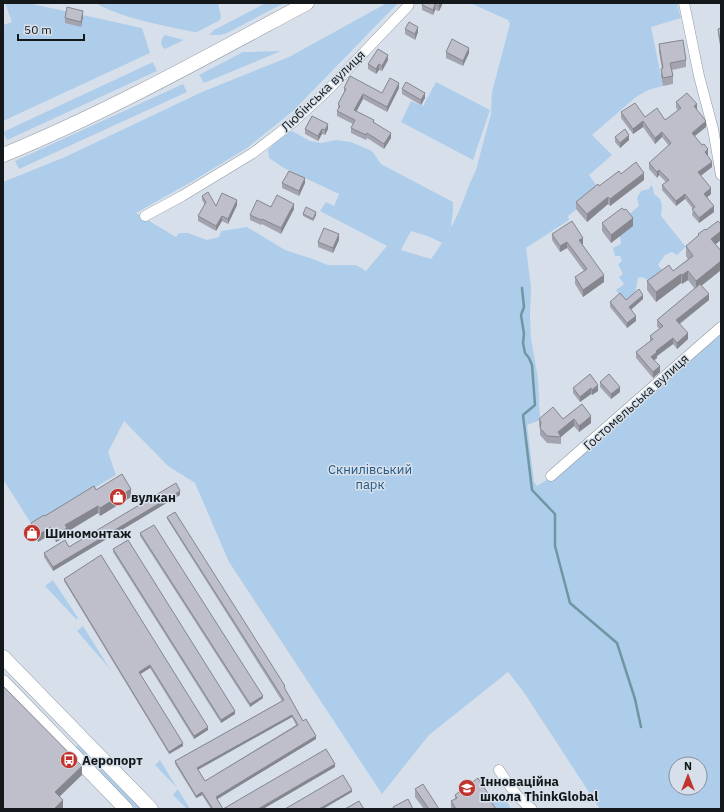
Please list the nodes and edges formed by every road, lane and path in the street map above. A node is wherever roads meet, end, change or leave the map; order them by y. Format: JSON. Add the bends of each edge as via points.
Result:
{"nodes":[{"id":1,"x":308,"y":3,"type":"edge"},
{"id":2,"x":409,"y":3,"type":"edge"},
{"id":3,"x":684,"y":3,"type":"edge"},
{"id":4,"x":3,"y":154,"type":"edge"},
{"id":5,"x":721,"y":175,"type":"edge"},
{"id":6,"x":145,"y":216,"type":"dead end"},
{"id":7,"x":721,"y":327,"type":"edge"},
{"id":8,"x":551,"y":476,"type":"dead end"},
{"id":9,"x":3,"y":657,"type":"edge"},
{"id":10,"x":3,"y":682,"type":"edge"},
{"id":11,"x":499,"y":770,"type":"dead end"},
{"id":12,"x":126,"y":809,"type":"edge"},
{"id":13,"x":151,"y":809,"type":"edge"},
{"id":14,"x":532,"y":809,"type":"edge"}],
"edges":[{"from":1,"to":4,"type":"street","via":[[160,81]]},
{"from":2,"to":6,"type":"street","name":"Любінська вулиця","via":[[329,89],[292,124],[253,153]]},
{"from":3,"to":5,"type":"street","via":[[699,76],[714,129]]},
{"from":7,"to":8,"type":"street","name":"Гостомельська вулиця"},
{"from":9,"to":13,"type":"street"},
{"from":10,"to":12,"type":"street"},
{"from":11,"to":14,"type":"street","via":[[520,799]]}]}
